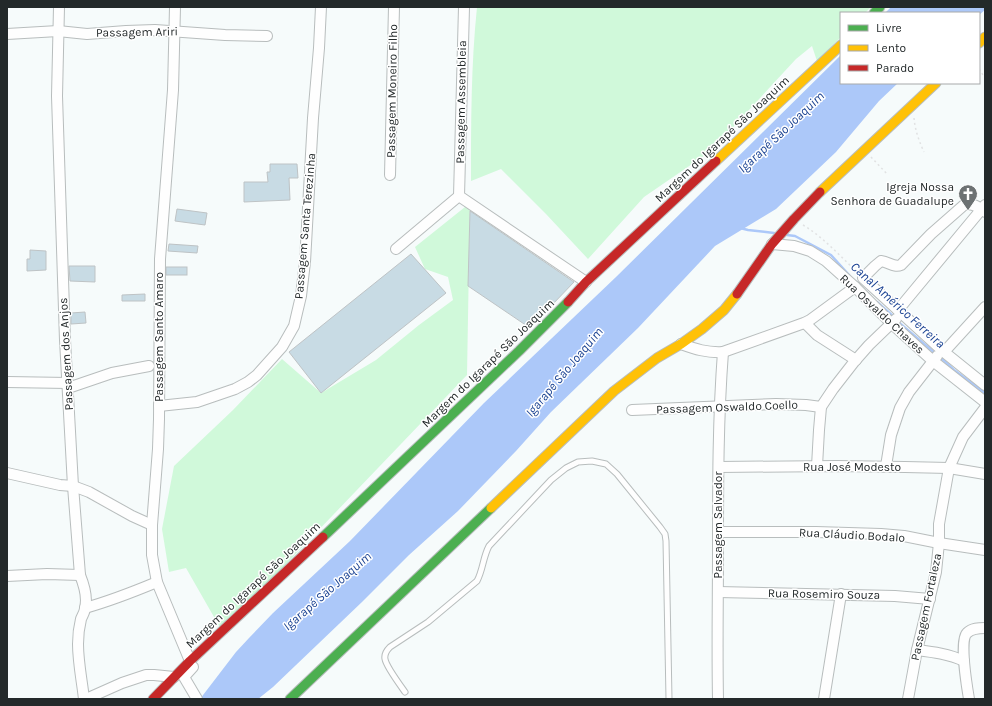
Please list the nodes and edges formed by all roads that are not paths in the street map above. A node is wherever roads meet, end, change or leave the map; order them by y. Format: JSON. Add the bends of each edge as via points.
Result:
{"nodes":[{"id":1,"x":59,"y":7,"type":"edge"},
{"id":2,"x":175,"y":7,"type":"edge"},
{"id":3,"x":320,"y":7,"type":"edge"},
{"id":4,"x":394,"y":7,"type":"edge"},
{"id":5,"x":464,"y":7,"type":"edge"},
{"id":6,"x":58,"y":31,"type":"junction"},
{"id":7,"x":174,"y":31,"type":"junction"},
{"id":8,"x":7,"y":34,"type":"edge"},
{"id":9,"x":267,"y":36,"type":"dead end"},
{"id":10,"x":840,"y":46,"type":"edge"},
{"id":11,"x":935,"y":84,"type":"edge"},
{"id":12,"x":390,"y":175,"type":"dead end"},
{"id":13,"x":459,"y":196,"type":"junction"},
{"id":14,"x":984,"y":209,"type":"edge"},
{"id":15,"x":772,"y":244,"type":"junction"},
{"id":16,"x":396,"y":249,"type":"dead end"},
{"id":17,"x":586,"y":282,"type":"junction"},
{"id":18,"x":855,"y":287,"type":"junction"},
{"id":19,"x":985,"y":307,"type":"edge"},
{"id":20,"x":897,"y":317,"type":"junction"},
{"id":21,"x":805,"y":323,"type":"junction"},
{"id":22,"x":681,"y":344,"type":"junction"},
{"id":23,"x":723,"y":352,"type":"junction"},
{"id":24,"x":939,"y":355,"type":"junction"},
{"id":25,"x":856,"y":360,"type":"junction"},
{"id":26,"x":149,"y":366,"type":"dead end"},
{"id":27,"x":7,"y":382,"type":"edge"},
{"id":28,"x":985,"y":385,"type":"edge"},
{"id":29,"x":68,"y":386,"type":"junction"},
{"id":30,"x":985,"y":402,"type":"edge"},
{"id":31,"x":159,"y":406,"type":"junction"},
{"id":32,"x":821,"y":406,"type":"junction"},
{"id":33,"x":720,"y":407,"type":"junction"},
{"id":34,"x":985,"y":408,"type":"edge"},
{"id":35,"x":632,"y":410,"type":"dead end"},
{"id":36,"x":817,"y":466,"type":"junction"},
{"id":37,"x":886,"y":466,"type":"junction"},
{"id":38,"x":719,"y":467,"type":"junction"},
{"id":39,"x":949,"y":468,"type":"junction"},
{"id":40,"x":7,"y":473,"type":"edge"},
{"id":41,"x":985,"y":474,"type":"edge"},
{"id":42,"x":73,"y":486,"type":"junction"},
{"id":43,"x":152,"y":525,"type":"junction"},
{"id":44,"x":718,"y":532,"type":"junction"},
{"id":45,"x":939,"y":543,"type":"junction"},
{"id":46,"x":985,"y":550,"type":"edge"},
{"id":47,"x":80,"y":575,"type":"junction"},
{"id":48,"x":7,"y":576,"type":"edge"},
{"id":49,"x":156,"y":582,"type":"junction"},
{"id":50,"x":718,"y":592,"type":"junction"},
{"id":51,"x":841,"y":594,"type":"junction"},
{"id":52,"x":930,"y":599,"type":"junction"},
{"id":53,"x":86,"y":608,"type":"junction"},
{"id":54,"x":985,"y":628,"type":"edge"},
{"id":55,"x":202,"y":650,"type":"junction"},
{"id":56,"x":917,"y":650,"type":"junction"},
{"id":57,"x":190,"y":661,"type":"junction"},
{"id":58,"x":964,"y":661,"type":"junction"},
{"id":59,"x":174,"y":677,"type":"junction"},
{"id":60,"x":405,"y":692,"type":"dead end"},
{"id":61,"x":195,"y":697,"type":"edge"},
{"id":62,"x":85,"y":699,"type":"edge"},
{"id":63,"x":153,"y":699,"type":"edge"},
{"id":64,"x":290,"y":699,"type":"edge"},
{"id":65,"x":669,"y":699,"type":"edge"},
{"id":66,"x":718,"y":699,"type":"edge"},
{"id":67,"x":824,"y":699,"type":"edge"},
{"id":68,"x":908,"y":699,"type":"edge"},
{"id":69,"x":968,"y":699,"type":"edge"}],
"edges":[{"from":1,"to":6,"type":"street","name":"Passagem dos Anjos"},
{"from":2,"to":7,"type":"street","name":"Passagem Santo Amaro"},
{"from":3,"to":31,"type":"street","name":"Passagem Santa Terezinha","via":[[305,262],[294,326],[282,347],[248,382],[197,402]]},
{"from":4,"to":12,"type":"street","name":"Passagem Moneiro Filho"},
{"from":5,"to":13,"type":"street","name":"Passagem Assembleia"},
{"from":6,"to":7,"type":"street","name":"Passagem Ariri","via":[[87,34]]},
{"from":6,"to":8,"type":"street","name":"Passagem Ariri"},
{"from":6,"to":29,"type":"street","name":"Passagem dos Anjos","via":[[57,96]]},
{"from":7,"to":9,"type":"street","name":"Passagem Ariri"},
{"from":7,"to":31,"type":"street","name":"Passagem Santo Amaro","via":[[173,90],[160,259]]},
{"from":10,"to":17,"type":"street","name":"Margem do Igarapé São Joaquim"},
{"from":11,"to":15,"type":"street","via":[[819,193]]},
{"from":13,"to":16,"type":"street"},
{"from":13,"to":17,"type":"street"},
{"from":14,"to":20,"type":"street"},
{"from":14,"to":20,"type":"street","via":[[970,204],[964,205],[901,265],[895,266],[881,261],[863,278]]},
{"from":15,"to":18,"type":"street","name":"Rua Osvaldo Chaves","via":[[794,246],[810,251],[826,261]]},
{"from":15,"to":22,"type":"street","via":[[724,310]]},
{"from":17,"to":55,"type":"street","name":"Margem do Igarapé São Joaquim","via":[[519,351]]},
{"from":18,"to":20,"type":"street","name":"Rua Osvaldo Chaves"},
{"from":18,"to":21,"type":"street"},
{"from":19,"to":24,"type":"street"},
{"from":20,"to":24,"type":"street","name":"Rua Osvaldo Chaves"},
{"from":20,"to":24,"type":"street"},
{"from":20,"to":25,"type":"street"},
{"from":21,"to":23,"type":"street"},
{"from":21,"to":25,"type":"street","via":[[817,336]]},
{"from":22,"to":23,"type":"street","via":[[697,350]]},
{"from":22,"to":64,"type":"street","via":[[628,380],[593,411]]},
{"from":23,"to":33,"type":"street","name":"Passagem Salvador"},
{"from":24,"to":28,"type":"street"},
{"from":24,"to":30,"type":"street","name":"Rua Osvaldo Chaves"},
{"from":24,"to":37,"type":"street","via":[[909,392],[900,408],[891,435]]},
{"from":25,"to":32,"type":"street"},
{"from":26,"to":29,"type":"street","via":[[112,373]]},
{"from":27,"to":29,"type":"street"},
{"from":29,"to":42,"type":"street","name":"Passagem dos Anjos"},
{"from":31,"to":43,"type":"street","name":"Passagem Santo Amaro"},
{"from":32,"to":33,"type":"street","name":"Passagem Oswaldo Coello","via":[[776,404]]},
{"from":32,"to":36,"type":"street"},
{"from":33,"to":35,"type":"street","name":"Passagem Oswaldo Coello"},
{"from":33,"to":38,"type":"street","name":"Passagem Salvador"},
{"from":34,"to":39,"type":"street","name":"Passagem Fortaleza","via":[[963,437]]},
{"from":36,"to":37,"type":"street","name":"Rua José Modesto"},
{"from":36,"to":38,"type":"street","name":"Rua José Modesto"},
{"from":37,"to":39,"type":"street","name":"Rua José Modesto"},
{"from":38,"to":44,"type":"street","name":"Passagem Salvador"},
{"from":39,"to":41,"type":"street","name":"Rua José Modesto"},
{"from":39,"to":45,"type":"street","name":"Passagem Fortaleza","via":[[939,524]]},
{"from":40,"to":42,"type":"street"},
{"from":42,"to":43,"type":"street"},
{"from":42,"to":47,"type":"street","name":"Passagem dos Anjos"},
{"from":43,"to":49,"type":"street","name":"Passagem Santo Amaro","via":[[152,555]]},
{"from":44,"to":45,"type":"street","name":"Rua Cláudio Bodalo","via":[[851,532],[904,536]]},
{"from":44,"to":50,"type":"street","name":"Passagem Salvador"},
{"from":45,"to":46,"type":"street","name":"Rua Cláudio Bodalo"},
{"from":45,"to":52,"type":"street","name":"Passagem Fortaleza"},
{"from":47,"to":48,"type":"street"},
{"from":47,"to":53,"type":"street","name":"Passagem dos Anjos","via":[[86,596]]},
{"from":49,"to":53,"type":"street","via":[[125,596]]},
{"from":49,"to":57,"type":"street","name":"Passagem Santo Amaro"},
{"from":50,"to":51,"type":"street","name":"Rua Rosemiro Souza"},
{"from":50,"to":66,"type":"street","name":"Passagem Salvador"},
{"from":51,"to":52,"type":"street","name":"Rua Rosemiro Souza"},
{"from":51,"to":67,"type":"street"},
{"from":52,"to":56,"type":"street","name":"Passagem Fortaleza"},
{"from":53,"to":62,"type":"street","name":"Passagem dos Anjos","via":[[81,619],[78,644]]},
{"from":54,"to":58,"type":"street","via":[[972,629],[965,636]]},
{"from":55,"to":57,"type":"street","name":"Margem do Igarapé São Joaquim"},
{"from":55,"to":61,"type":"street","via":[[205,655],[184,678]]},
{"from":56,"to":58,"type":"street","via":[[949,655]]},
{"from":56,"to":68,"type":"street","name":"Passagem Fortaleza"},
{"from":57,"to":59,"type":"street","name":"Margem do Igarapé São Joaquim"},
{"from":58,"to":69,"type":"street"},
{"from":59,"to":62,"type":"street","via":[[146,675]]},
{"from":59,"to":63,"type":"street","name":"Margem do Igarapé São Joaquim"},
{"from":60,"to":65,"type":"lane","via":[[384,658],[386,651],[434,618],[477,581],[489,546],[551,480],[578,462],[592,461],[606,464],[617,474],[665,534]]}]}
